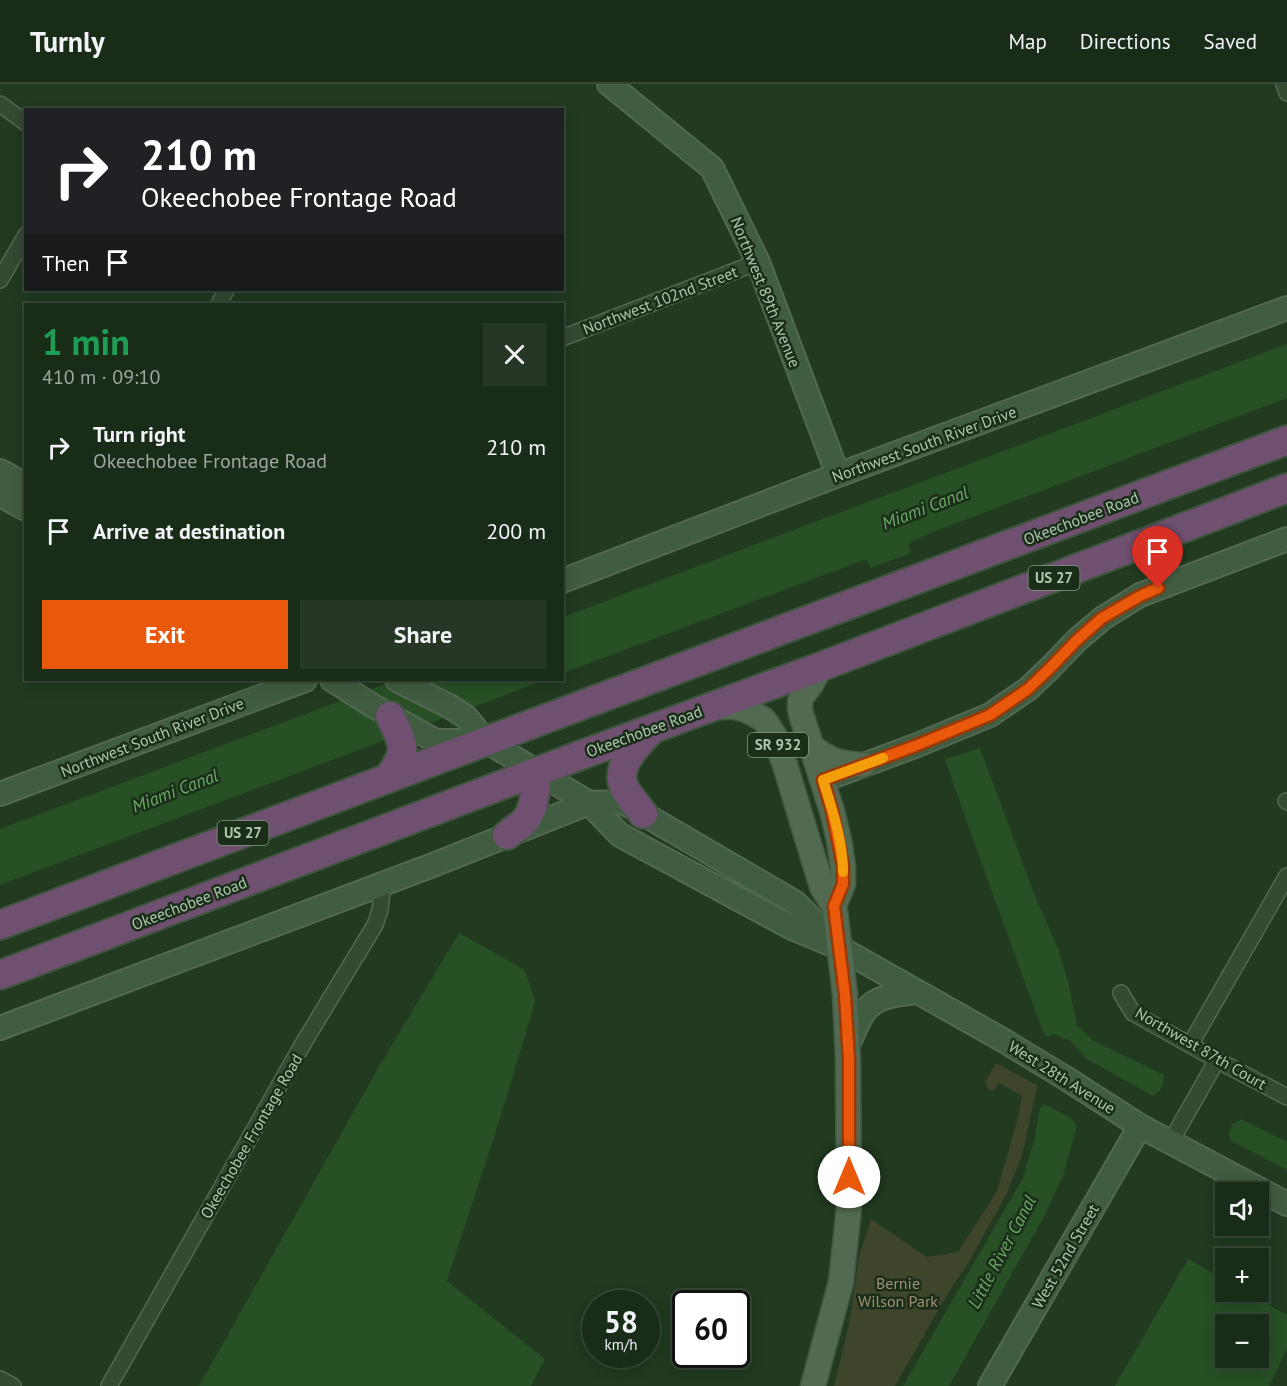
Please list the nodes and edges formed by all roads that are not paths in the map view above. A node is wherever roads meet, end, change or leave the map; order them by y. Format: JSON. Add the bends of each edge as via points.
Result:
{"nodes":[{"id":1,"x":609,"y":84,"type":"edge"},
{"id":2,"x":1284,"y":84,"type":"edge"},
{"id":3,"x":1287,"y":93,"type":"edge"},
{"id":4,"x":0,"y":104,"type":"edge"},
{"id":5,"x":24,"y":122,"type":"edge"},
{"id":6,"x":24,"y":238,"type":"edge"},
{"id":7,"x":758,"y":262,"type":"junction"},
{"id":8,"x":0,"y":280,"type":"edge"},
{"id":9,"x":1287,"y":308,"type":"edge"},
{"id":10,"x":564,"y":337,"type":"edge"},
{"id":11,"x":1287,"y":440,"type":"edge"},
{"id":12,"x":0,"y":471,"type":"edge"},
{"id":13,"x":838,"y":476,"type":"junction"},
{"id":14,"x":24,"y":484,"type":"edge"},
{"id":15,"x":1287,"y":488,"type":"edge"},
{"id":16,"x":0,"y":495,"type":"edge"},
{"id":17,"x":24,"y":507,"type":"edge"},
{"id":18,"x":1287,"y":539,"type":"edge"},
{"id":19,"x":564,"y":580,"type":"edge"},
{"id":20,"x":820,"y":667,"type":"junction"},
{"id":21,"x":300,"y":681,"type":"edge"},
{"id":22,"x":334,"y":681,"type":"edge"},
{"id":23,"x":399,"y":681,"type":"edge"},
{"id":24,"x":432,"y":681,"type":"edge"},
{"id":25,"x":275,"y":686,"type":"edge"},
{"id":26,"x":710,"y":707,"type":"junction"},
{"id":27,"x":458,"y":711,"type":"junction"},
{"id":28,"x":653,"y":728,"type":"junction"},
{"id":29,"x":403,"y":729,"type":"junction"},
{"id":30,"x":486,"y":741,"type":"junction"},
{"id":31,"x":811,"y":746,"type":"junction"},
{"id":32,"x":862,"y":765,"type":"junction"},
{"id":33,"x":537,"y":772,"type":"junction"},
{"id":34,"x":388,"y":778,"type":"junction"},
{"id":35,"x":823,"y":780,"type":"junction"},
{"id":36,"x":0,"y":794,"type":"edge"},
{"id":37,"x":589,"y":802,"type":"junction"},
{"id":38,"x":644,"y":814,"type":"junction"},
{"id":39,"x":804,"y":827,"type":"junction"},
{"id":40,"x":507,"y":835,"type":"junction"},
{"id":41,"x":815,"y":866,"type":"junction"},
{"id":42,"x":690,"y":872,"type":"junction"},
{"id":43,"x":1287,"y":876,"type":"edge"},
{"id":44,"x":760,"y":882,"type":"junction"},
{"id":45,"x":383,"y":883,"type":"junction"},
{"id":46,"x":784,"y":896,"type":"junction"},
{"id":47,"x":834,"y":906,"type":"junction"},
{"id":48,"x":0,"y":925,"type":"edge"},
{"id":49,"x":840,"y":948,"type":"junction"},
{"id":50,"x":0,"y":975,"type":"edge"},
{"id":51,"x":918,"y":992,"type":"junction"},
{"id":52,"x":1121,"y":993,"type":"dead end"},
{"id":53,"x":0,"y":1028,"type":"edge"},
{"id":54,"x":848,"y":1045,"type":"junction"},
{"id":55,"x":1190,"y":1045,"type":"junction"},
{"id":56,"x":1217,"y":1060,"type":"junction"},
{"id":57,"x":1287,"y":1097,"type":"edge"},
{"id":58,"x":1140,"y":1126,"type":"junction"},
{"id":59,"x":1170,"y":1143,"type":"junction"},
{"id":60,"x":1287,"y":1204,"type":"edge"},
{"id":61,"x":0,"y":1379,"type":"edge"},
{"id":62,"x":13,"y":1386,"type":"edge"},
{"id":63,"x":109,"y":1386,"type":"edge"},
{"id":64,"x":813,"y":1386,"type":"edge"},
{"id":65,"x":990,"y":1386,"type":"edge"}],
"edges":[{"from":1,"to":7,"type":"street","name":"Northwest 89th Avenue","via":[[712,168]]},
{"from":2,"to":3,"type":"street"},
{"from":4,"to":5,"type":"street"},
{"from":6,"to":8,"type":"street"},
{"from":7,"to":10,"type":"street","name":"Northwest 102nd Street"},
{"from":7,"to":13,"type":"street","name":"Northwest 89th Avenue"},
{"from":9,"to":13,"type":"street","name":"Northwest South River Drive"},
{"from":11,"to":30,"type":"highway","name":"Okeechobee Road","number":"US 27"},
{"from":12,"to":14,"type":"street"},
{"from":13,"to":19,"type":"street","name":"Northwest South River Drive"},
{"from":15,"to":20,"type":"highway","name":"Okeechobee Road","number":"US 27"},
{"from":16,"to":17,"type":"street"},
{"from":18,"to":32,"type":"street","via":[[1140,596],[1102,618],[1028,689],[990,715]]},
{"from":20,"to":26,"type":"highway","name":"Okeechobee Road","number":"US 27"},
{"from":20,"to":31,"type":"main road","number":"SR 932","via":[[799,705]]},
{"from":21,"to":25,"type":"street","name":"Northwest South River Drive"},
{"from":22,"to":29,"type":"street"},
{"from":23,"to":27,"type":"street","name":"West 28th Avenue"},
{"from":24,"to":27,"type":"street"},
{"from":25,"to":36,"type":"street","name":"Northwest South River Drive"},
{"from":26,"to":28,"type":"highway","name":"Okeechobee Road","number":"US 27"},
{"from":26,"to":39,"type":"main road","number":"SR 932","via":[[746,710],[767,724],[785,765]]},
{"from":27,"to":30,"type":"street","name":"West 28th Avenue"},
{"from":28,"to":33,"type":"highway","name":"Okeechobee Road","number":"US 27"},
{"from":28,"to":38,"type":"highway","via":[[628,757],[622,774],[626,790]]},
{"from":29,"to":30,"type":"street","via":[[436,741]]},
{"from":29,"to":34,"type":"highway","via":[[402,756]]},
{"from":30,"to":33,"type":"street","name":"West 28th Avenue"},
{"from":30,"to":34,"type":"highway","name":"Okeechobee Road","number":"US 27"},
{"from":31,"to":32,"type":"main road","via":[[828,759]]},
{"from":31,"to":35,"type":"main road","number":"SR 932"},
{"from":32,"to":35,"type":"street"},
{"from":33,"to":37,"type":"street","name":"West 28th Avenue"},
{"from":33,"to":40,"type":"highway","via":[[531,812]]},
{"from":33,"to":50,"type":"highway","name":"Okeechobee Road","number":"US 27"},
{"from":34,"to":48,"type":"highway","name":"Okeechobee Road","number":"US 27"},
{"from":35,"to":39,"type":"main road","via":[[809,805]]},
{"from":35,"to":47,"type":"main road","number":"SR 932","via":[[843,866],[843,884]]},
{"from":37,"to":38,"type":"street","name":"West 28th Avenue","via":[[622,802]]},
{"from":37,"to":40,"type":"street"},
{"from":37,"to":42,"type":"street","name":"West 28th Avenue","via":[[620,835]]},
{"from":38,"to":44,"type":"street","name":"West 28th Avenue"},
{"from":39,"to":41,"type":"main road","number":"SR 932"},
{"from":40,"to":45,"type":"street"},
{"from":41,"to":46,"type":"street","via":[[812,883],[805,892]]},
{"from":41,"to":47,"type":"main road","number":"SR 932"},
{"from":42,"to":44,"type":"street","via":[[715,867]]},
{"from":42,"to":49,"type":"street","name":"West 28th Avenue","via":[[792,928]]},
{"from":43,"to":55,"type":"street"},
{"from":44,"to":46,"type":"street","name":"West 28th Avenue"},
{"from":45,"to":53,"type":"street"},
{"from":45,"to":63,"type":"street","name":"Okeechobee Frontage Road","via":[[381,910],[375,925],[304,1042]]},
{"from":46,"to":49,"type":"street","name":"West 28th Avenue","via":[[796,903]]},
{"from":47,"to":49,"type":"main road","number":"SR 932"},
{"from":49,"to":51,"type":"street","name":"West 28th Avenue"},
{"from":49,"to":54,"type":"main road","number":"SR 932"},
{"from":51,"to":54,"type":"street","via":[[874,1002]]},
{"from":51,"to":58,"type":"street","name":"West 28th Avenue"},
{"from":52,"to":55,"type":"street","name":"Northwest 87th Court","via":[[1133,1013]]},
{"from":54,"to":64,"type":"main road","number":"SR 932","via":[[849,1208],[842,1282]]},
{"from":55,"to":56,"type":"street","name":"Northwest 87th Court"},
{"from":56,"to":57,"type":"street","name":"Northwest 87th Court"},
{"from":56,"to":59,"type":"street"},
{"from":58,"to":59,"type":"street","name":"West 28th Avenue"},
{"from":58,"to":65,"type":"street","name":"West 52nd Street"},
{"from":59,"to":60,"type":"street","name":"West 28th Avenue"},
{"from":61,"to":62,"type":"street"}]}
